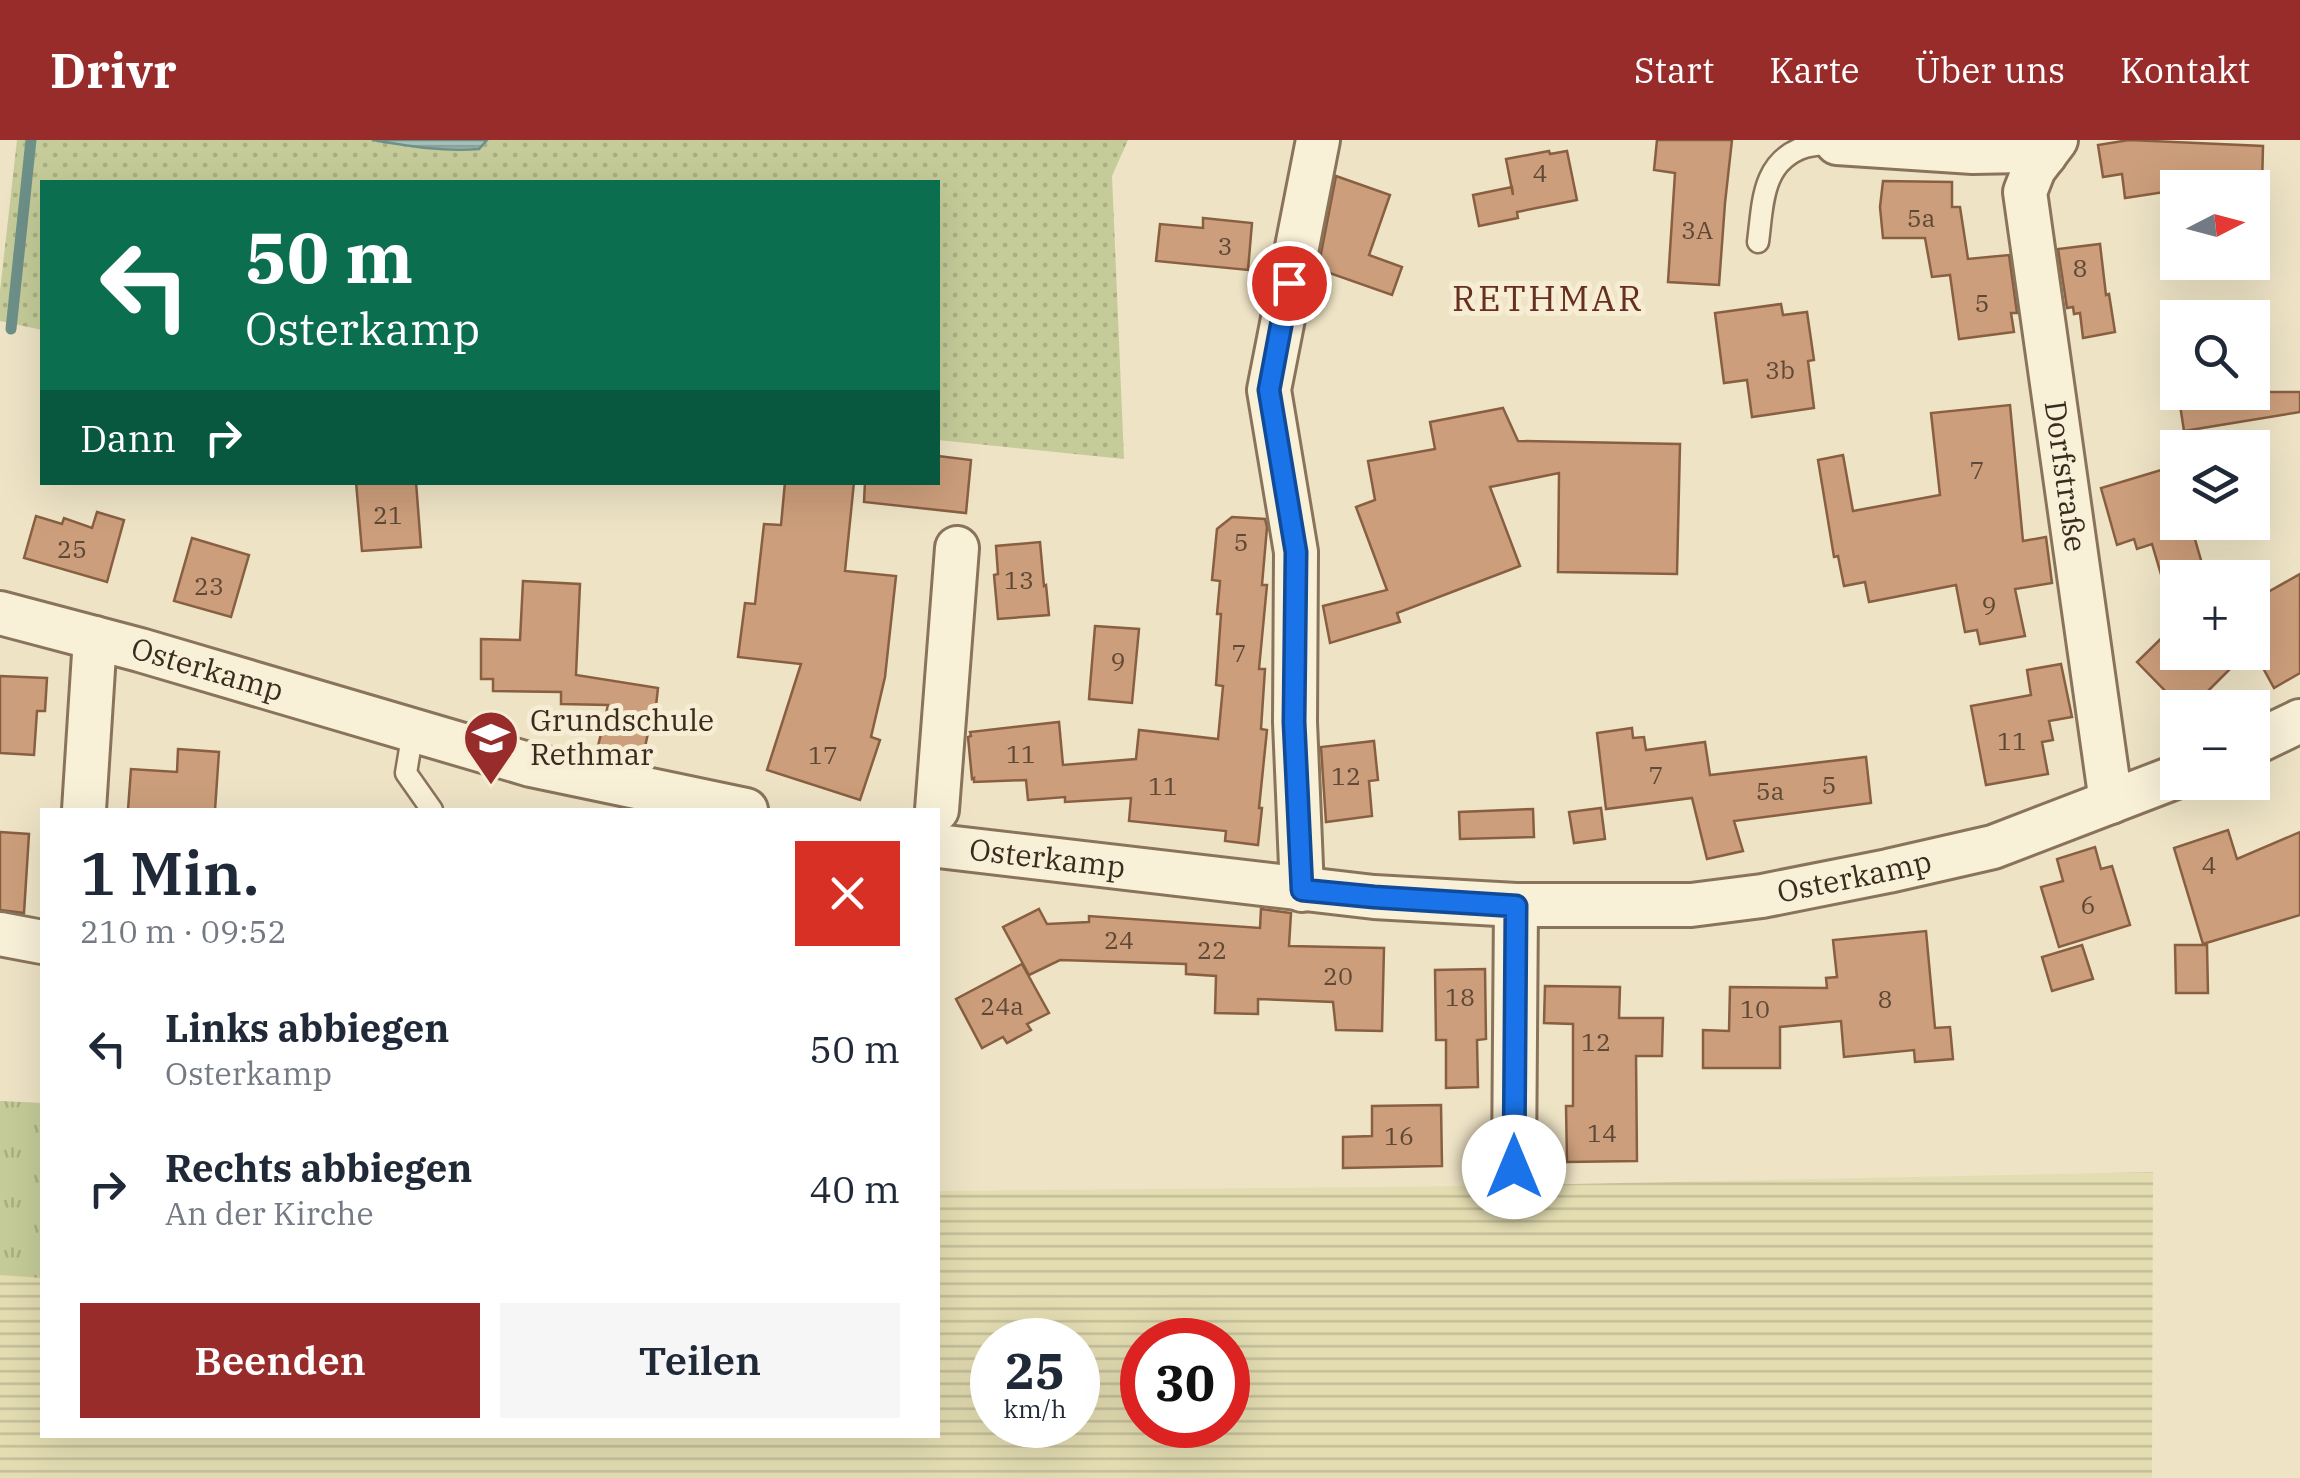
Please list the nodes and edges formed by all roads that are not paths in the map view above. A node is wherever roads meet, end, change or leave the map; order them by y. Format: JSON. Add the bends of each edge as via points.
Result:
{"nodes":[{"id":1,"x":1318,"y":140,"type":"edge"},
{"id":2,"x":1837,"y":143,"type":"joint"},
{"id":3,"x":2050,"y":148,"type":"edge"},
{"id":4,"x":1758,"y":242,"type":"dead end"},
{"id":5,"x":957,"y":548,"type":"dead end"},
{"id":6,"x":0,"y":612,"type":"edge"},
{"id":7,"x":95,"y":638,"type":"junction"},
{"id":8,"x":2300,"y":720,"type":"edge"},
{"id":9,"x":413,"y":731,"type":"junction"},
{"id":10,"x":2270,"y":735,"type":"edge"},
{"id":11,"x":2160,"y":783,"type":"edge"},
{"id":12,"x":2111,"y":802,"type":"junction"},
{"id":13,"x":84,"y":808,"type":"edge"},
{"id":14,"x":431,"y":808,"type":"edge"},
{"id":15,"x":736,"y":808,"type":"edge"},
{"id":16,"x":937,"y":808,"type":"edge"},
{"id":17,"x":940,"y":846,"type":"edge"},
{"id":18,"x":1302,"y":890,"type":"junction"},
{"id":19,"x":1516,"y":906,"type":"junction"},
{"id":20,"x":0,"y":934,"type":"edge"},
{"id":21,"x":40,"y":942,"type":"edge"},
{"id":22,"x":1514,"y":1167,"type":"dead end"}],
"edges":[{"from":1,"to":18,"type":"street","via":[[1269,390],[1296,552],[1294,722]]},
{"from":2,"to":3,"type":"street","name":"Dorfstraße","via":[[1974,152]]},
{"from":2,"to":4,"type":"lane","via":[[1804,148],[1783,160],[1766,183]]},
{"from":3,"to":12,"type":"street","name":"Dorfstraße","via":[[2025,192]]},
{"from":5,"to":16,"type":"street","name":"Osterkamp"},
{"from":6,"to":7,"type":"street","name":"Osterkamp"},
{"from":7,"to":9,"type":"street","name":"Osterkamp"},
{"from":7,"to":13,"type":"street"},
{"from":8,"to":10,"type":"street"},
{"from":9,"to":14,"type":"lane","via":[[406,773]]},
{"from":9,"to":15,"type":"street","name":"Osterkamp","via":[[531,765]]},
{"from":11,"to":12,"type":"street","name":"Osterkamp"},
{"from":12,"to":19,"type":"street","name":"Osterkamp","via":[[1993,846],[1762,896],[1691,905]]},
{"from":17,"to":18,"type":"street","name":"Osterkamp"},
{"from":18,"to":19,"type":"street","name":"Osterkamp"},
{"from":19,"to":22,"type":"street"},
{"from":20,"to":21,"type":"street"}]}
